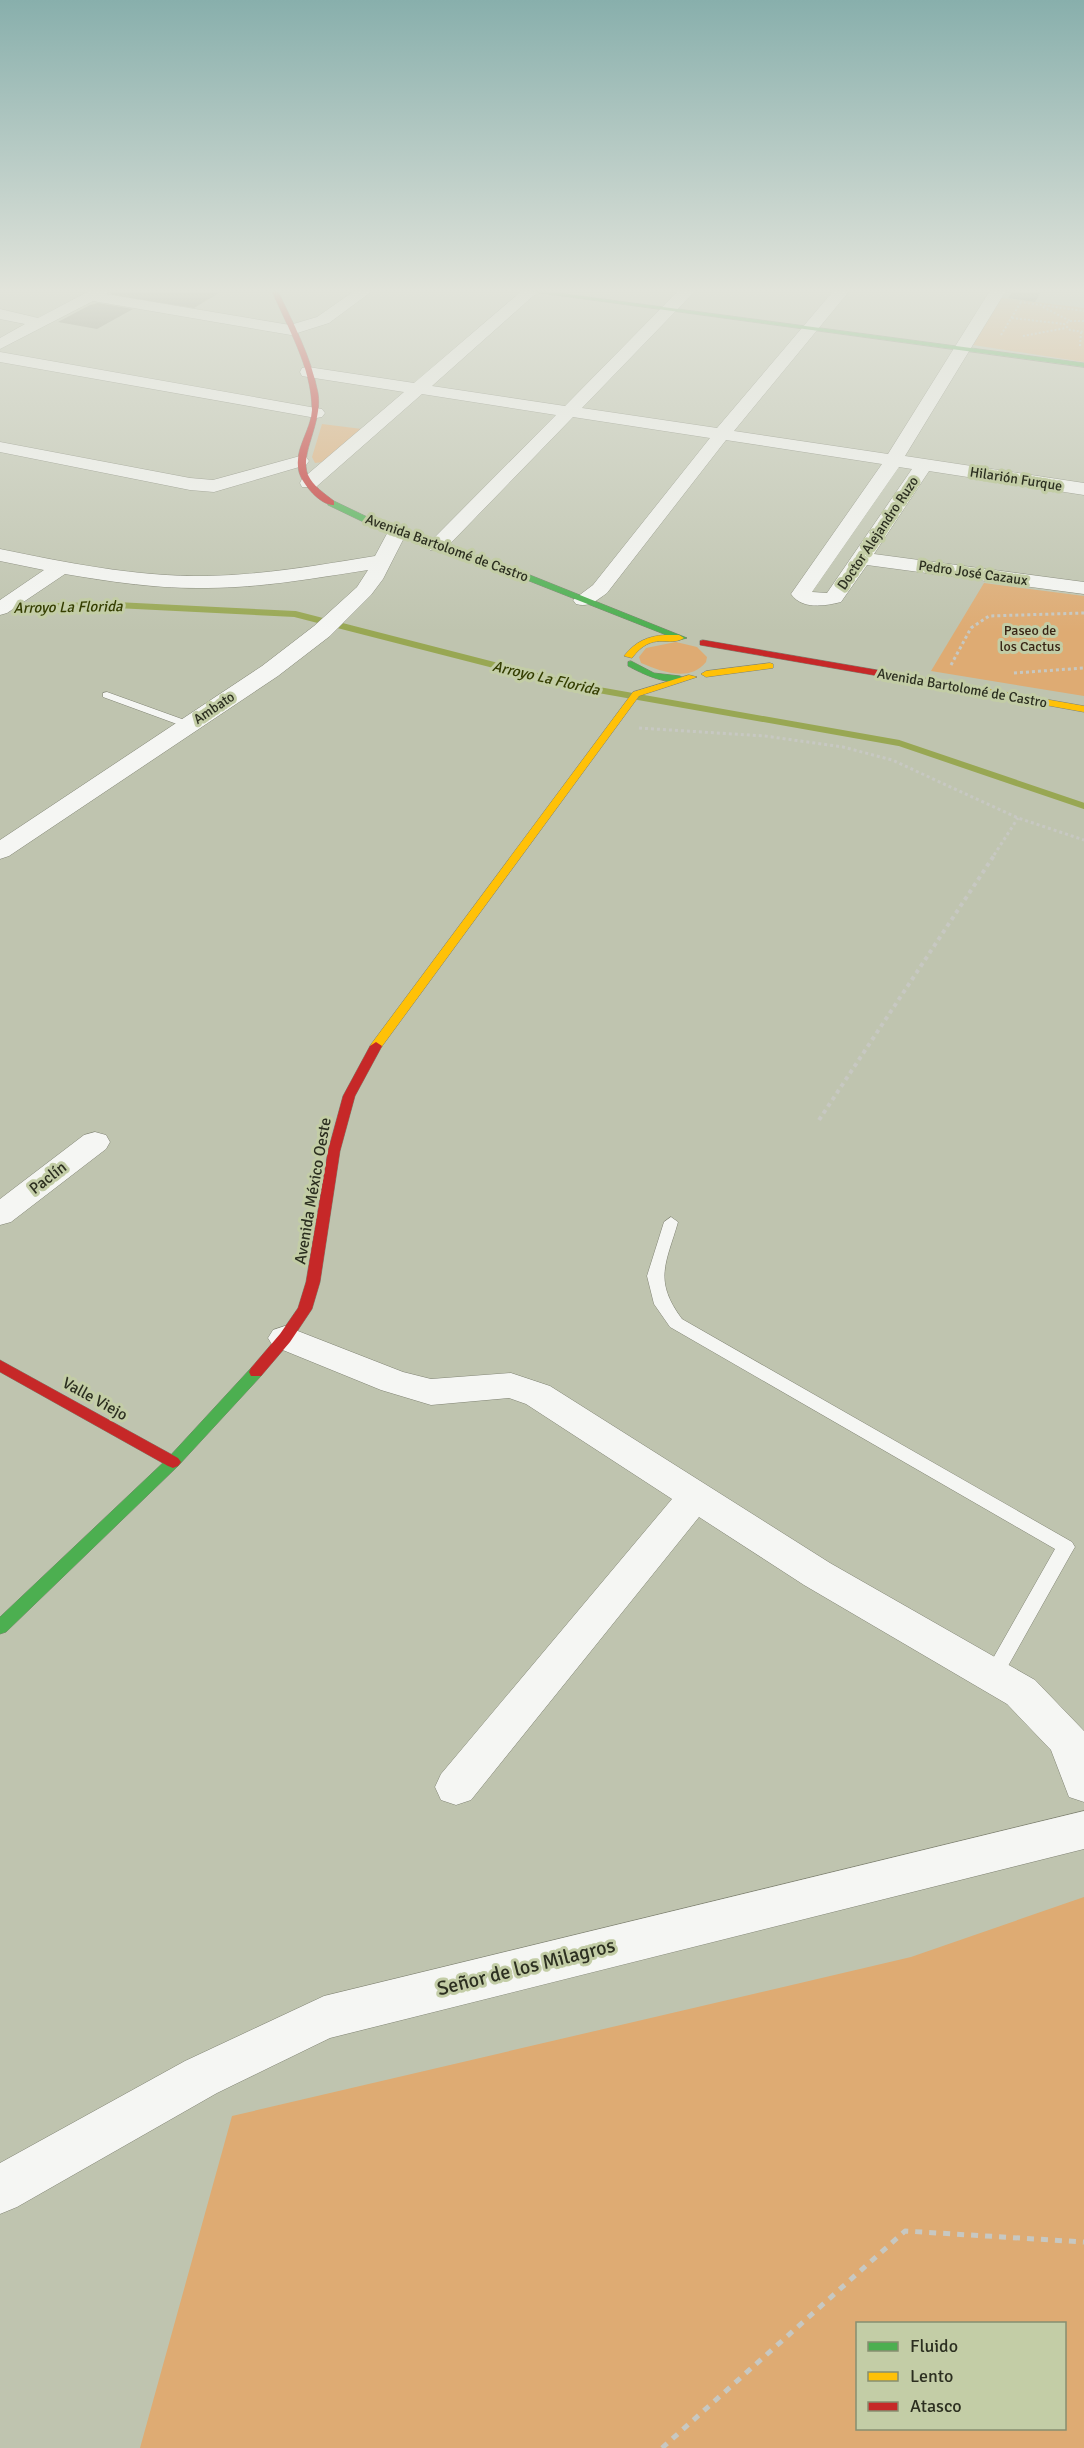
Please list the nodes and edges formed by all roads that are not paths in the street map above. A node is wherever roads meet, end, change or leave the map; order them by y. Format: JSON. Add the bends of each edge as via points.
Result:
{"nodes":[{"id":1,"x":261,"y":403,"type":"edge"},
{"id":2,"x":316,"y":403,"type":"edge"},
{"id":3,"x":401,"y":403,"type":"edge"},
{"id":4,"x":519,"y":403,"type":"edge"},
{"id":5,"x":578,"y":403,"type":"edge"},
{"id":6,"x":748,"y":403,"type":"edge"},
{"id":7,"x":926,"y":403,"type":"edge"},
{"id":8,"x":570,"y":411,"type":"junction"},
{"id":9,"x":316,"y":413,"type":"junction"},
{"id":10,"x":722,"y":434,"type":"junction"},
{"id":11,"x":0,"y":447,"type":"edge"},
{"id":12,"x":24,"y":452,"type":"junction"},
{"id":13,"x":892,"y":460,"type":"junction"},
{"id":14,"x":300,"y":461,"type":"junction"},
{"id":15,"x":924,"y":465,"type":"junction"},
{"id":16,"x":0,"y":466,"type":"edge"},
{"id":17,"x":309,"y":483,"type":"junction"},
{"id":18,"x":1084,"y":489,"type":"edge"},
{"id":19,"x":397,"y":532,"type":"junction"},
{"id":20,"x":437,"y":546,"type":"junction"},
{"id":21,"x":0,"y":555,"type":"edge"},
{"id":22,"x":862,"y":558,"type":"junction"},
{"id":23,"x":383,"y":561,"type":"junction"},
{"id":24,"x":60,"y":568,"type":"junction"},
{"id":25,"x":1084,"y":588,"type":"edge"},
{"id":26,"x":583,"y":600,"type":"junction"},
{"id":27,"x":0,"y":609,"type":"edge"},
{"id":28,"x":606,"y":623,"type":"dead end"},
{"id":29,"x":682,"y":638,"type":"junction"},
{"id":30,"x":619,"y":639,"type":"dead end"},
{"id":31,"x":703,"y":643,"type":"junction"},
{"id":32,"x":630,"y":660,"type":"junction"},
{"id":33,"x":840,"y":668,"type":"junction"},
{"id":34,"x":706,"y":674,"type":"junction"},
{"id":35,"x":692,"y":677,"type":"junction"},
{"id":36,"x":636,"y":694,"type":"junction"},
{"id":37,"x":107,"y":695,"type":"dead end"},
{"id":38,"x":1084,"y":709,"type":"edge"},
{"id":39,"x":189,"y":725,"type":"junction"},
{"id":40,"x":0,"y":852,"type":"edge"},
{"id":41,"x":95,"y":1142,"type":"dead end"},
{"id":42,"x":0,"y":1215,"type":"edge"},
{"id":43,"x":671,"y":1222,"type":"dead end"},
{"id":44,"x":285,"y":1338,"type":"junction"},
{"id":45,"x":0,"y":1365,"type":"edge"},
{"id":46,"x":173,"y":1462,"type":"junction"},
{"id":47,"x":696,"y":1495,"type":"junction"},
{"id":48,"x":0,"y":1627,"type":"edge"},
{"id":49,"x":992,"y":1676,"type":"junction"},
{"id":50,"x":1076,"y":1744,"type":"edge"},
{"id":51,"x":1084,"y":1784,"type":"edge"},
{"id":52,"x":456,"y":1787,"type":"dead end"},
{"id":53,"x":1084,"y":1830,"type":"edge"},
{"id":54,"x":0,"y":2190,"type":"edge"}],
"edges":[{"from":1,"to":9,"type":"street"},
{"from":2,"to":9,"type":"main road"},
{"from":3,"to":17,"type":"street"},
{"from":4,"to":8,"type":"street","name":"Hilarión Furque"},
{"from":5,"to":8,"type":"street"},
{"from":6,"to":10,"type":"street"},
{"from":7,"to":13,"type":"street","name":"Doctor Alejandro Ruzo"},
{"from":8,"to":10,"type":"street","name":"Hilarión Furque"},
{"from":8,"to":20,"type":"street"},
{"from":9,"to":14,"type":"main road"},
{"from":10,"to":13,"type":"street","name":"Hilarión Furque"},
{"from":10,"to":26,"type":"street","via":[[600,589]]},
{"from":11,"to":12,"type":"street"},
{"from":12,"to":14,"type":"street","via":[[214,486]]},
{"from":12,"to":16,"type":"street"},
{"from":13,"to":15,"type":"street","name":"Hilarión Furque"},
{"from":13,"to":22,"type":"street","name":"Doctor Alejandro Ruzo","via":[[801,594],[822,600],[834,598]]},
{"from":14,"to":17,"type":"main road","name":"Avenida Bartolomé de Castro"},
{"from":15,"to":18,"type":"street","name":"Hilarión Furque"},
{"from":15,"to":22,"type":"street","name":"Doctor Alejandro Ruzo"},
{"from":17,"to":19,"type":"main road","name":"Avenida Bartolomé de Castro","via":[[338,507]]},
{"from":19,"to":20,"type":"main road","name":"Avenida Bartolomé de Castro"},
{"from":19,"to":23,"type":"street","name":"Ambato"},
{"from":20,"to":26,"type":"main road","name":"Avenida Bartolomé de Castro"},
{"from":21,"to":24,"type":"street"},
{"from":22,"to":25,"type":"street","name":"Pedro José Cazaux"},
{"from":23,"to":24,"type":"street","via":[[236,581],[143,580]]},
{"from":23,"to":39,"type":"street","name":"Ambato","via":[[364,591],[330,624],[270,671]]},
{"from":24,"to":27,"type":"street"},
{"from":26,"to":28,"type":"main road","name":"Avenida Bartolomé de Castro"},
{"from":26,"to":29,"type":"main road","name":"Avenida Bartolomé de Castro"},
{"from":29,"to":31,"type":"main road","name":"Avenida Bartolomé de Castro"},
{"from":29,"to":32,"type":"main road","via":[[645,641],[635,647]]},
{"from":30,"to":32,"type":"main road"},
{"from":31,"to":33,"type":"main road","name":"Avenida Bartolomé de Castro"},
{"from":31,"to":34,"type":"main road","via":[[716,651],[719,658],[718,666]]},
{"from":32,"to":35,"type":"main road","via":[[642,672],[657,677]]},
{"from":32,"to":36,"type":"main road"},
{"from":33,"to":34,"type":"main road","name":"Avenida Bartolomé de Castro","via":[[766,666]]},
{"from":33,"to":38,"type":"main road","name":"Avenida Bartolomé de Castro"},
{"from":34,"to":35,"type":"main road","name":"Avenida Bartolomé de Castro"},
{"from":35,"to":36,"type":"main road"},
{"from":36,"to":44,"type":"main road","name":"Avenida México Oeste","via":[[381,1037],[349,1096],[334,1151],[313,1282],[305,1309]]},
{"from":37,"to":39,"type":"lane"},
{"from":39,"to":40,"type":"street","name":"Ambato"},
{"from":41,"to":42,"type":"street","name":"Paclín"},
{"from":43,"to":49,"type":"lane","via":[[656,1276],[662,1304],[676,1323],[1066,1547]]},
{"from":44,"to":46,"type":"main road","name":"Avenida México Oeste"},
{"from":44,"to":47,"type":"street","via":[[431,1392],[511,1385],[538,1395]]},
{"from":45,"to":46,"type":"main road","name":"Valle Viejo"},
{"from":46,"to":48,"type":"main road","name":"Avenida México Oeste"},
{"from":47,"to":49,"type":"street","via":[[817,1574]]},
{"from":47,"to":52,"type":"street"},
{"from":49,"to":50,"type":"street","via":[[1021,1692]]},
{"from":50,"to":51,"type":"street"},
{"from":53,"to":54,"type":"street","name":"Señor de los Milagros","via":[[324,2018],[201,2077]]}]}
